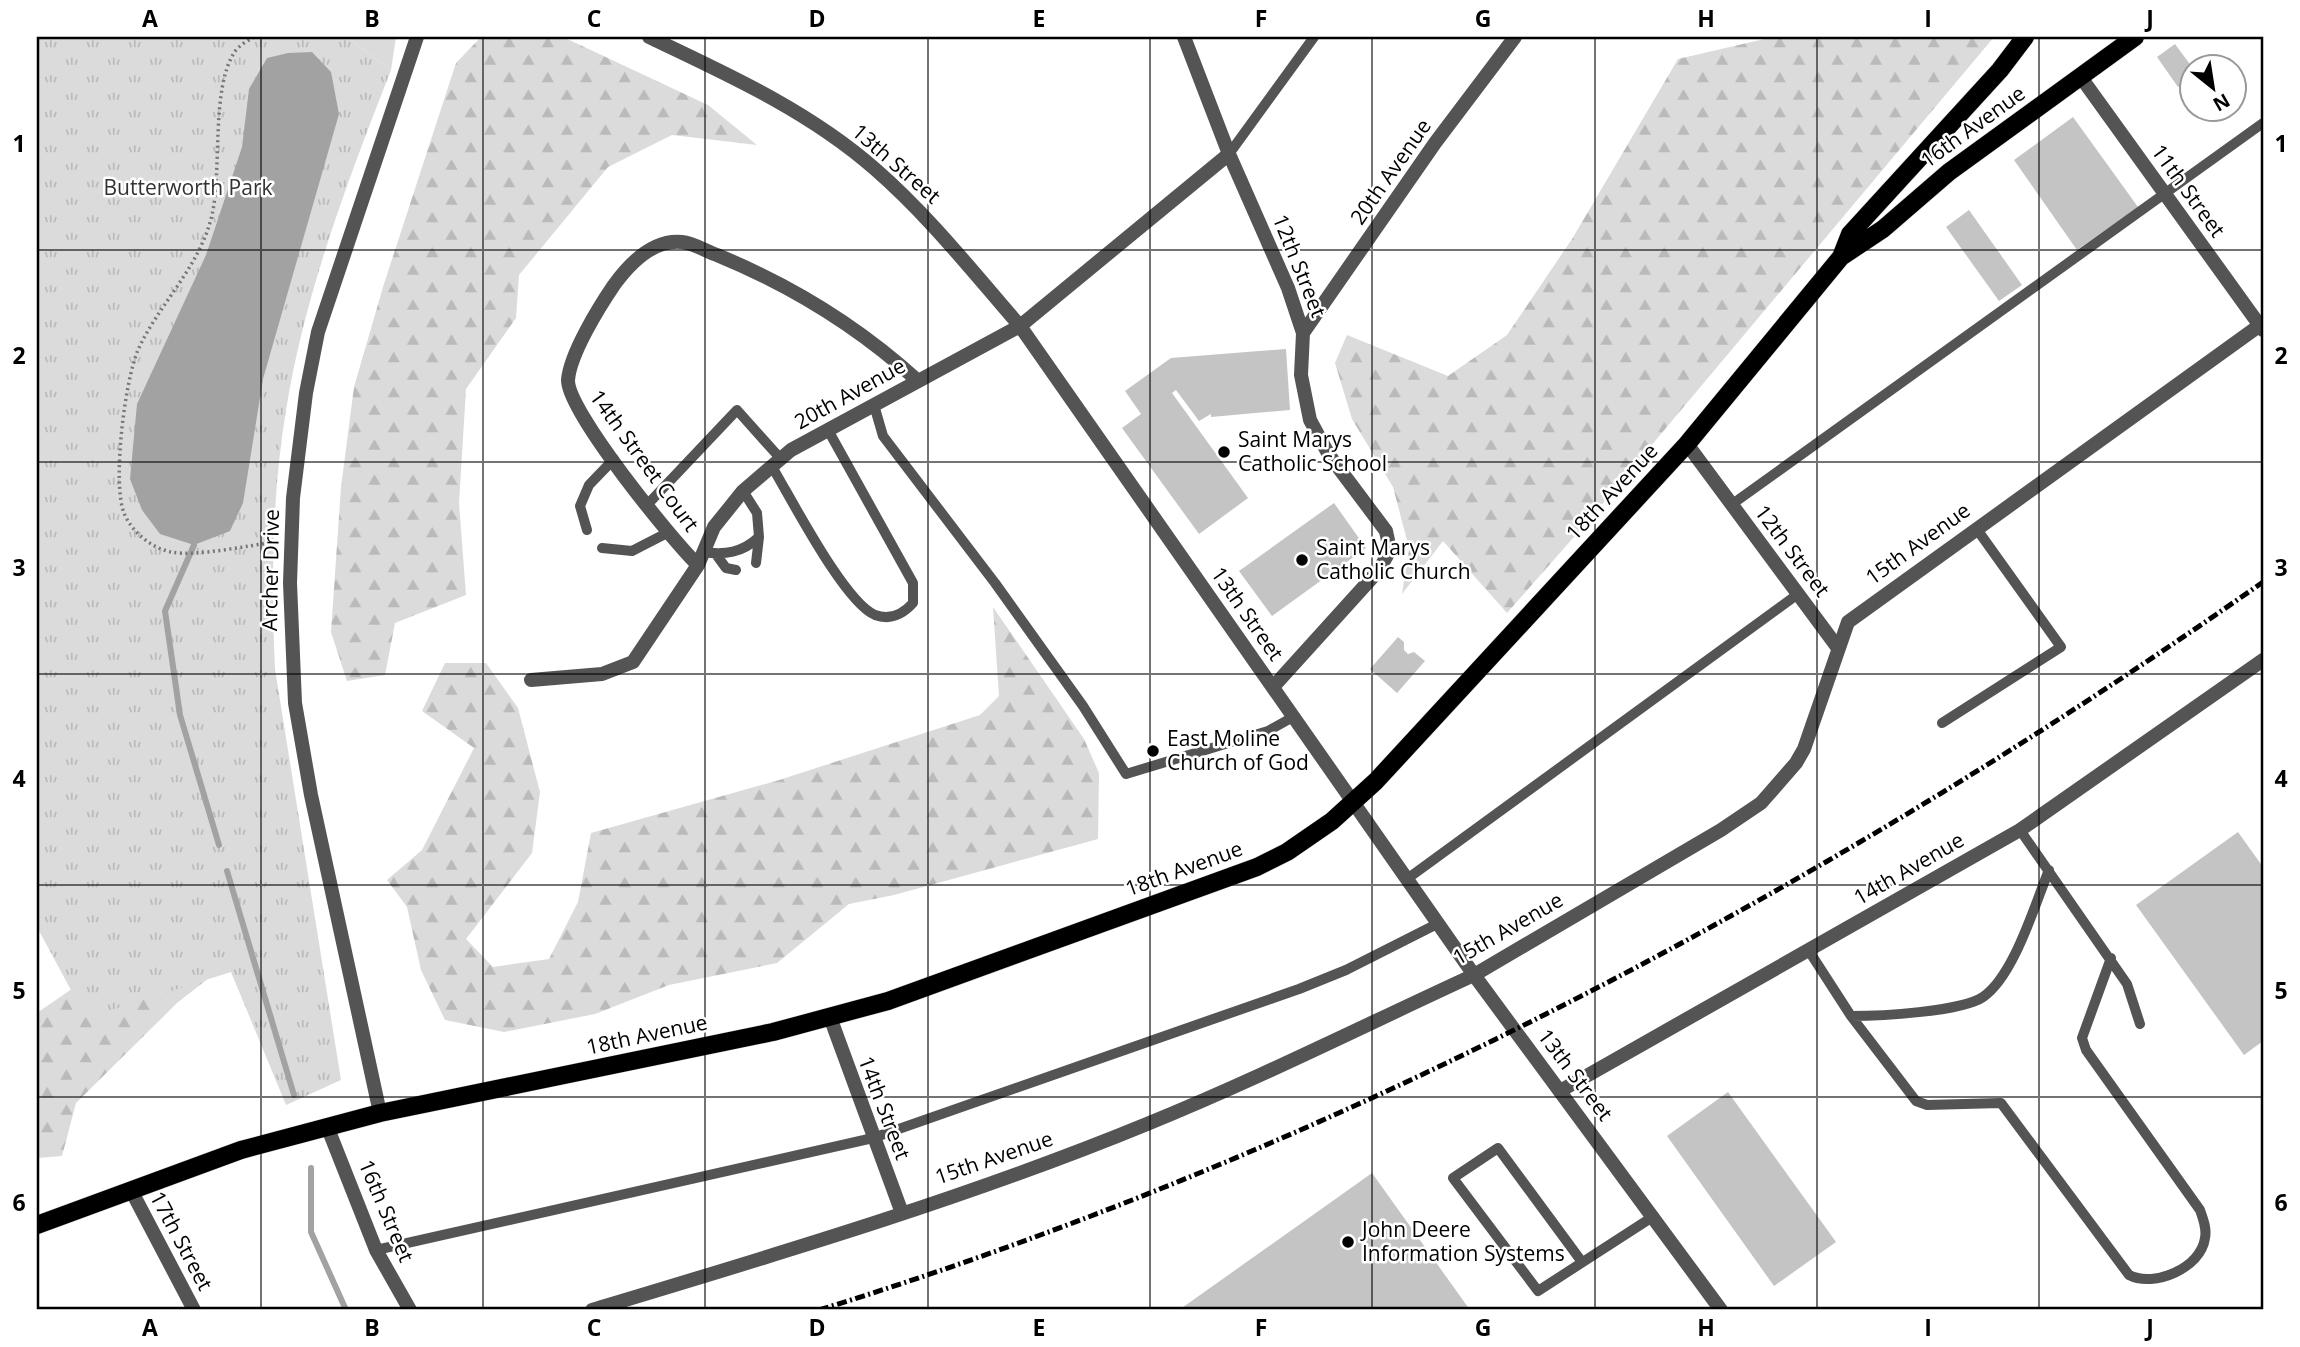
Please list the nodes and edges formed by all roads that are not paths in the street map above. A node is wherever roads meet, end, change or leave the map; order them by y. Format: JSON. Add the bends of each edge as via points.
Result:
{"nodes":[{"id":1,"x":417,"y":37,"type":"edge"},
{"id":2,"x":649,"y":37,"type":"edge"},
{"id":3,"x":1184,"y":37,"type":"edge"},
{"id":4,"x":1314,"y":37,"type":"edge"},
{"id":5,"x":1516,"y":37,"type":"edge"},
{"id":6,"x":2025,"y":37,"type":"edge"},
{"id":7,"x":2135,"y":37,"type":"edge"},
{"id":8,"x":2080,"y":76,"type":"junction"},
{"id":9,"x":2263,"y":122,"type":"edge"},
{"id":10,"x":1229,"y":154,"type":"junction"},
{"id":11,"x":2164,"y":194,"type":"junction"},
{"id":12,"x":1841,"y":257,"type":"junction"},
{"id":13,"x":1020,"y":326,"type":"junction"},
{"id":14,"x":2262,"y":326,"type":"edge"},
{"id":15,"x":1303,"y":333,"type":"junction"},
{"id":16,"x":918,"y":381,"type":"junction"},
{"id":17,"x":874,"y":405,"type":"junction"},
{"id":18,"x":828,"y":430,"type":"junction"},
{"id":19,"x":1687,"y":444,"type":"junction"},
{"id":20,"x":614,"y":459,"type":"junction"},
{"id":21,"x":776,"y":462,"type":"junction"},
{"id":22,"x":743,"y":491,"type":"junction"},
{"id":23,"x":647,"y":505,"type":"junction"},
{"id":24,"x":1731,"y":505,"type":"junction"},
{"id":25,"x":1976,"y":528,"type":"junction"},
{"id":26,"x":587,"y":530,"type":"dead end"},
{"id":27,"x":667,"y":533,"type":"junction"},
{"id":28,"x":759,"y":537,"type":"junction"},
{"id":29,"x":602,"y":548,"type":"dead end"},
{"id":30,"x":705,"y":557,"type":"junction"},
{"id":31,"x":755,"y":563,"type":"dead end"},
{"id":32,"x":736,"y":570,"type":"dead end"},
{"id":33,"x":1798,"y":594,"type":"junction"},
{"id":34,"x":1838,"y":648,"type":"junction"},
{"id":35,"x":2263,"y":660,"type":"edge"},
{"id":36,"x":531,"y":680,"type":"dead end"},
{"id":37,"x":1273,"y":687,"type":"junction"},
{"id":38,"x":1293,"y":717,"type":"junction"},
{"id":39,"x":1942,"y":723,"type":"dead end"},
{"id":40,"x":1352,"y":803,"type":"junction"},
{"id":41,"x":2020,"y":830,"type":"junction"},
{"id":42,"x":2049,"y":870,"type":"junction"},
{"id":43,"x":1407,"y":879,"type":"junction"},
{"id":44,"x":1439,"y":923,"type":"junction"},
{"id":45,"x":1809,"y":951,"type":"junction"},
{"id":46,"x":2111,"y":958,"type":"junction"},
{"id":47,"x":1474,"y":975,"type":"junction"},
{"id":48,"x":1850,"y":1016,"type":"junction"},
{"id":49,"x":830,"y":1017,"type":"junction"},
{"id":50,"x":2140,"y":1024,"type":"dead end"},
{"id":51,"x":1560,"y":1091,"type":"junction"},
{"id":52,"x":380,"y":1113,"type":"junction"},
{"id":53,"x":327,"y":1126,"type":"junction"},
{"id":54,"x":873,"y":1138,"type":"junction"},
{"id":55,"x":131,"y":1191,"type":"junction"},
{"id":56,"x":902,"y":1213,"type":"junction"},
{"id":57,"x":1654,"y":1216,"type":"junction"},
{"id":58,"x":37,"y":1225,"type":"edge"},
{"id":59,"x":376,"y":1250,"type":"junction"},
{"id":60,"x":1582,"y":1262,"type":"junction"},
{"id":61,"x":194,"y":1310,"type":"edge"},
{"id":62,"x":410,"y":1310,"type":"edge"},
{"id":63,"x":592,"y":1310,"type":"edge"},
{"id":64,"x":1721,"y":1310,"type":"edge"}],
"edges":[{"from":1,"to":52,"type":"street","name":"Archer Drive","via":[[318,332],[304,406],[291,540],[295,703]]},
{"from":2,"to":13,"type":"street","name":"13th Street","via":[[774,100],[873,167],[941,233]]},
{"from":3,"to":10,"type":"street","name":"12th Street"},
{"from":4,"to":10,"type":"lane"},
{"from":5,"to":15,"type":"street","name":"20th Avenue","via":[[1435,143]]},
{"from":6,"to":12,"type":"main road","name":"18th Avenue","via":[[1850,234]]},
{"from":7,"to":8,"type":"main road","name":"16th Avenue"},
{"from":8,"to":11,"type":"street","name":"11th Street"},
{"from":8,"to":12,"type":"main road","name":"16th Avenue"},
{"from":9,"to":11,"type":"lane"},
{"from":10,"to":13,"type":"street","name":"20th Avenue"},
{"from":10,"to":15,"type":"street","name":"12th Street"},
{"from":11,"to":14,"type":"street","name":"11th Street"},
{"from":11,"to":24,"type":"lane"},
{"from":12,"to":19,"type":"main road","name":"18th Avenue"},
{"from":13,"to":16,"type":"street","name":"20th Avenue"},
{"from":13,"to":37,"type":"street","name":"13th Street"},
{"from":14,"to":25,"type":"street","name":"15th Avenue"},
{"from":15,"to":37,"type":"street","name":"12th Street","via":[[1301,375],[1310,420],[1329,455],[1378,518],[1390,550],[1379,570]]},
{"from":16,"to":17,"type":"street","name":"20th Avenue"},
{"from":16,"to":20,"type":"street","name":"14th Street Court","via":[[877,343],[760,273],[684,242],[665,243],[634,261],[615,284],[573,360],[568,382],[574,404]]},
{"from":17,"to":18,"type":"street","name":"20th Avenue"},
{"from":17,"to":38,"type":"lane","via":[[883,436],[995,583],[1126,774],[1268,731]]},
{"from":18,"to":21,"type":"street","name":"20th Avenue"},
{"from":18,"to":21,"type":"lane","via":[[913,583],[913,603],[907,610],[887,618],[874,615],[858,602],[840,579]]},
{"from":19,"to":24,"type":"street","name":"12th Street"},
{"from":19,"to":40,"type":"main road","name":"18th Avenue"},
{"from":20,"to":23,"type":"street","name":"14th Street Court"},
{"from":20,"to":26,"type":"lane","via":[[589,485],[580,506]]},
{"from":21,"to":22,"type":"street","name":"20th Avenue"},
{"from":21,"to":23,"type":"lane","via":[[737,410]]},
{"from":22,"to":28,"type":"lane","via":[[757,513]]},
{"from":22,"to":30,"type":"street","name":"20th Avenue","via":[[714,527]]},
{"from":23,"to":27,"type":"street","name":"14th Street Court"},
{"from":24,"to":33,"type":"street","name":"12th Street"},
{"from":25,"to":34,"type":"street","name":"15th Avenue","via":[[1849,622]]},
{"from":25,"to":39,"type":"lane","via":[[2061,647]]},
{"from":27,"to":29,"type":"lane","via":[[632,551]]},
{"from":27,"to":30,"type":"street","name":"14th Street Court"},
{"from":28,"to":30,"type":"lane","via":[[747,548]]},
{"from":28,"to":31,"type":"lane"},
{"from":30,"to":32,"type":"lane"},
{"from":30,"to":36,"type":"street","name":"20th Avenue","via":[[633,662],[602,674]]},
{"from":33,"to":34,"type":"street","name":"12th Street"},
{"from":33,"to":43,"type":"lane"},
{"from":34,"to":47,"type":"street","name":"15th Avenue","via":[[1804,749],[1761,803]]},
{"from":35,"to":41,"type":"street","name":"14th Avenue"},
{"from":37,"to":38,"type":"street","name":"13th Street"},
{"from":38,"to":40,"type":"street","name":"13th Street"},
{"from":40,"to":43,"type":"street","name":"13th Street"},
{"from":40,"to":49,"type":"main road","name":"18th Avenue","via":[[1308,838],[1257,867],[888,1001]]},
{"from":41,"to":42,"type":"lane"},
{"from":41,"to":45,"type":"street","name":"14th Avenue"},
{"from":42,"to":46,"type":"lane"},
{"from":42,"to":48,"type":"lane","via":[[2007,964],[1981,998],[1962,1005]]},
{"from":43,"to":44,"type":"street","name":"13th Street"},
{"from":44,"to":47,"type":"street","name":"13th Street"},
{"from":44,"to":54,"type":"lane","via":[[1299,989]]},
{"from":45,"to":48,"type":"lane"},
{"from":45,"to":51,"type":"street","name":"14th Avenue"},
{"from":46,"to":48,"type":"lane","via":[[2082,1038],[2086,1050],[2200,1210],[2205,1226],[2205,1240],[2198,1253],[2161,1280],[2141,1282],[2129,1275],[2001,1103],[1927,1105],[1916,1101]]},
{"from":46,"to":50,"type":"lane","via":[[2127,984]]},
{"from":47,"to":51,"type":"street","name":"13th Street"},
{"from":47,"to":56,"type":"street","name":"15th Avenue","via":[[1145,1125]]},
{"from":49,"to":52,"type":"main road","name":"18th Avenue"},
{"from":49,"to":54,"type":"street","name":"14th Street"},
{"from":51,"to":57,"type":"street","name":"13th Street"},
{"from":52,"to":53,"type":"main road","name":"18th Avenue"},
{"from":53,"to":55,"type":"main road","name":"18th Avenue","via":[[241,1150]]},
{"from":53,"to":59,"type":"street","name":"16th Street"},
{"from":54,"to":56,"type":"street","name":"14th Street"},
{"from":54,"to":59,"type":"lane"},
{"from":55,"to":58,"type":"main road","name":"18th Avenue"},
{"from":55,"to":61,"type":"street","name":"17th Street"},
{"from":56,"to":63,"type":"street","name":"15th Avenue"},
{"from":57,"to":60,"type":"lane"},
{"from":57,"to":64,"type":"street","name":"13th Street"},
{"from":59,"to":62,"type":"street","name":"16th Street"},
{"from":60,"to":60,"type":"lane","via":[[1538,1292],[1453,1178],[1498,1148]]}]}
